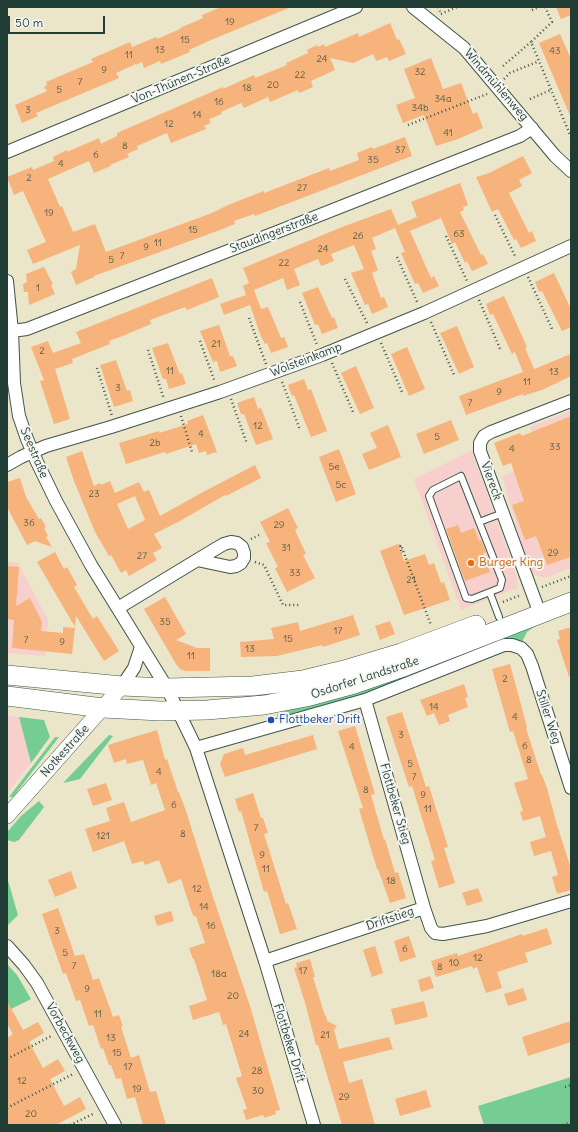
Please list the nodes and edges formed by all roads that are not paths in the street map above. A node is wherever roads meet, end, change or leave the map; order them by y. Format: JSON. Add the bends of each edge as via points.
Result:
{"nodes":[{"id":1,"x":356,"y":7,"type":"edge"},
{"id":2,"x":413,"y":7,"type":"edge"},
{"id":3,"x":532,"y":128,"type":"junction"},
{"id":4,"x":7,"y":152,"type":"edge"},
{"id":5,"x":571,"y":171,"type":"edge"},
{"id":6,"x":571,"y":246,"type":"edge"},
{"id":7,"x":7,"y":281,"type":"edge"},
{"id":8,"x":12,"y":331,"type":"junction"},
{"id":9,"x":571,"y":401,"type":"edge"},
{"id":10,"x":32,"y":452,"type":"junction"},
{"id":11,"x":7,"y":465,"type":"edge"},
{"id":12,"x":503,"y":513,"type":"junction"},
{"id":13,"x":479,"y":522,"type":"junction"},
{"id":14,"x":197,"y":560,"type":"dead end"},
{"id":15,"x":571,"y":590,"type":"edge"},
{"id":16,"x":490,"y":593,"type":"junction"},
{"id":17,"x":540,"y":601,"type":"junction"},
{"id":18,"x":571,"y":602,"type":"edge"},
{"id":19,"x":118,"y":608,"type":"junction"},
{"id":20,"x":499,"y":616,"type":"junction"},
{"id":21,"x":142,"y":647,"type":"junction"},
{"id":22,"x":521,"y":648,"type":"joint"},
{"id":23,"x":7,"y":675,"type":"edge"},
{"id":24,"x":122,"y":686,"type":"junction"},
{"id":25,"x":167,"y":688,"type":"junction"},
{"id":26,"x":7,"y":696,"type":"edge"},
{"id":27,"x":365,"y":700,"type":"junction"},
{"id":28,"x":103,"y":708,"type":"junction"},
{"id":29,"x":179,"y":711,"type":"junction"},
{"id":30,"x":196,"y":748,"type":"junction"},
{"id":31,"x":571,"y":788,"type":"edge"},
{"id":32,"x":8,"y":811,"type":"edge"},
{"id":33,"x":571,"y":901,"type":"edge"},
{"id":34,"x":424,"y":908,"type":"junction"},
{"id":35,"x":7,"y":946,"type":"edge"},
{"id":36,"x":265,"y":961,"type":"junction"},
{"id":37,"x":115,"y":1125,"type":"edge"},
{"id":38,"x":314,"y":1125,"type":"edge"}],
"edges":[{"from":1,"to":4,"type":"street","name":"Von-Thünen-Straße"},
{"from":2,"to":3,"type":"street","name":"Windmühlenweg","via":[[437,18]]},
{"from":3,"to":5,"type":"street","name":"Windmühlenweg"},
{"from":3,"to":8,"type":"street","name":"Staudingerstraße","via":[[520,136],[270,235],[27,329]]},
{"from":6,"to":10,"type":"street","name":"Wolsteinkamp","via":[[424,313],[322,355],[220,392]]},
{"from":7,"to":8,"type":"street","name":"Seestraße"},
{"from":8,"to":10,"type":"street","name":"Seestraße","via":[[14,383],[19,416]]},
{"from":9,"to":12,"type":"street","name":"Viereck","via":[[484,436],[480,443],[480,451]]},
{"from":10,"to":11,"type":"street","name":"Wolsteinkamp"},
{"from":10,"to":19,"type":"street","name":"Seestraße","via":[[70,528]]},
{"from":12,"to":13,"type":"lane"},
{"from":12,"to":17,"type":"street","name":"Viereck"},
{"from":13,"to":16,"type":"lane","via":[[502,580],[500,588]]},
{"from":13,"to":16,"type":"lane","via":[[462,476],[432,490],[429,496],[466,598],[472,599]]},
{"from":14,"to":19,"type":"street"},
{"from":15,"to":17,"type":"main road","name":"Osdorfer Landstraße"},
{"from":16,"to":20,"type":"lane"},
{"from":17,"to":18,"type":"main road","name":"Osdorfer Landstraße"},
{"from":17,"to":20,"type":"main road","name":"Osdorfer Landstraße"},
{"from":17,"to":29,"type":"main road","name":"Osdorfer Landstraße","via":[[406,666],[354,684],[264,705]]},
{"from":19,"to":21,"type":"street","name":"Seestraße"},
{"from":20,"to":25,"type":"main road","name":"Osdorfer Landstraße","via":[[401,653],[303,680],[253,686]]},
{"from":21,"to":24,"type":"street","via":[[134,668]]},
{"from":21,"to":25,"type":"street","name":"Seestraße"},
{"from":22,"to":27,"type":"street","name":"Osdorfer Landstraße","via":[[504,645]]},
{"from":22,"to":31,"type":"street","name":"Stiller Weg","via":[[532,666]]},
{"from":23,"to":24,"type":"main road","name":"Osdorfer Landstraße"},
{"from":24,"to":25,"type":"main road","name":"Osdorfer Landstraße"},
{"from":24,"to":28,"type":"street","name":"Notkestraße"},
{"from":25,"to":29,"type":"street","name":"Seestraße"},
{"from":26,"to":28,"type":"main road","name":"Osdorfer Landstraße"},
{"from":27,"to":30,"type":"street","name":"Osdorfer Landstraße"},
{"from":27,"to":34,"type":"street","name":"Flottbeker Stieg"},
{"from":28,"to":29,"type":"main road","name":"Osdorfer Landstraße"},
{"from":28,"to":32,"type":"street","name":"Notkestraße"},
{"from":29,"to":30,"type":"street","name":"Flottbeker Drift"},
{"from":30,"to":36,"type":"street","name":"Flottbeker Drift"},
{"from":33,"to":34,"type":"street","name":"Driftstieg","via":[[487,926],[443,934],[435,933],[431,928]]},
{"from":34,"to":36,"type":"street","name":"Driftstieg"},
{"from":35,"to":37,"type":"street","name":"Vorbeckweg","via":[[37,983]]},
{"from":36,"to":38,"type":"street","name":"Flottbeker Drift"}]}
